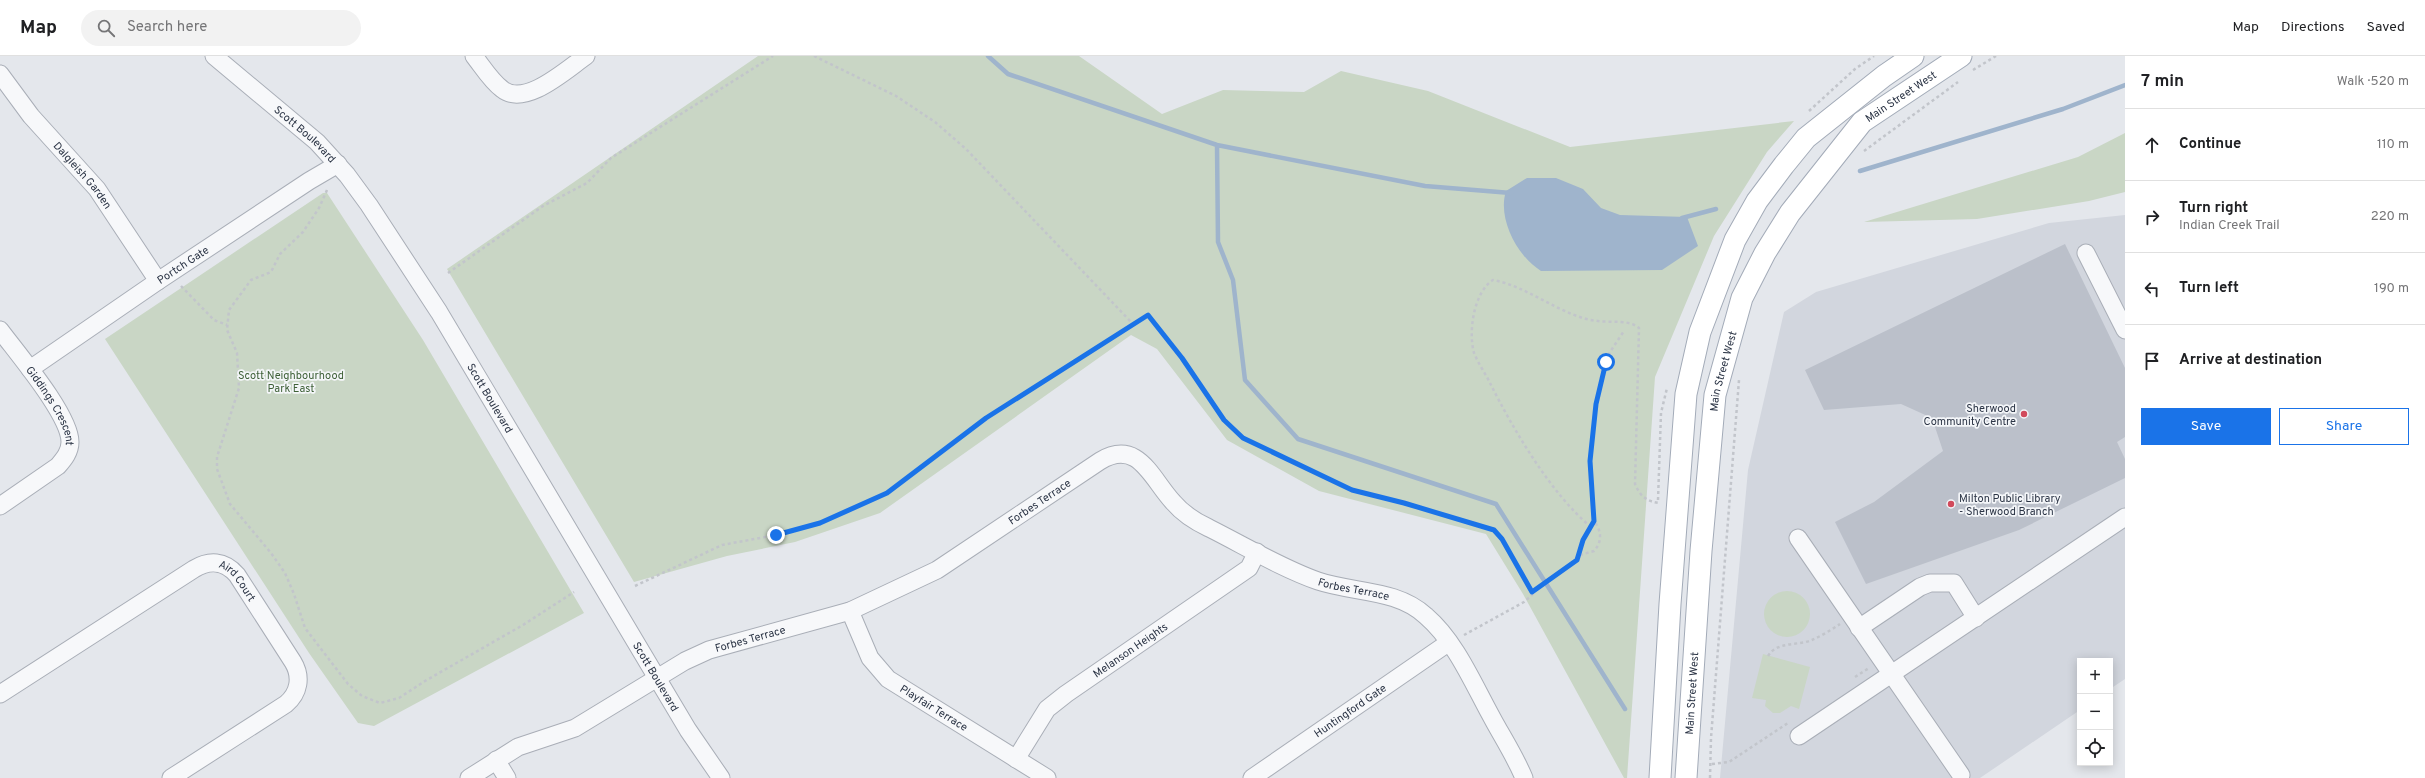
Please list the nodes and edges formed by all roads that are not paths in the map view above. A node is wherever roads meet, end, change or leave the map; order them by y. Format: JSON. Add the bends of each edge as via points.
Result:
{"nodes":[{"id":1,"x":214,"y":56,"type":"edge"},
{"id":2,"x":474,"y":56,"type":"edge"},
{"id":3,"x":586,"y":56,"type":"edge"},
{"id":4,"x":1913,"y":56,"type":"edge"},
{"id":5,"x":1965,"y":65,"type":"edge"},
{"id":6,"x":0,"y":74,"type":"edge"},
{"id":7,"x":338,"y":164,"type":"junction"},
{"id":8,"x":2086,"y":253,"type":"dead end"},
{"id":9,"x":158,"y":281,"type":"junction"},
{"id":10,"x":0,"y":330,"type":"edge"},
{"id":11,"x":2125,"y":330,"type":"edge"},
{"id":12,"x":30,"y":369,"type":"junction"},
{"id":13,"x":0,"y":506,"type":"edge"},
{"id":14,"x":2125,"y":516,"type":"edge"},
{"id":15,"x":1798,"y":538,"type":"dead end"},
{"id":16,"x":1257,"y":552,"type":"junction"},
{"id":17,"x":850,"y":611,"type":"junction"},
{"id":18,"x":1976,"y":618,"type":"junction"},
{"id":19,"x":1856,"y":622,"type":"junction"},
{"id":20,"x":1448,"y":643,"type":"junction"},
{"id":21,"x":1892,"y":675,"type":"junction"},
{"id":22,"x":657,"y":679,"type":"junction"},
{"id":23,"x":0,"y":694,"type":"edge"},
{"id":24,"x":1799,"y":736,"type":"dead end"},
{"id":25,"x":1016,"y":759,"type":"junction"},
{"id":26,"x":496,"y":760,"type":"junction"},
{"id":27,"x":1961,"y":775,"type":"dead end"},
{"id":28,"x":171,"y":778,"type":"edge"},
{"id":29,"x":468,"y":778,"type":"edge"},
{"id":30,"x":507,"y":778,"type":"edge"},
{"id":31,"x":721,"y":778,"type":"edge"},
{"id":32,"x":1047,"y":778,"type":"edge"},
{"id":33,"x":1252,"y":778,"type":"edge"},
{"id":34,"x":1524,"y":778,"type":"edge"},
{"id":35,"x":1660,"y":778,"type":"edge"},
{"id":36,"x":1686,"y":778,"type":"edge"}],
"edges":[{"from":1,"to":7,"type":"street","name":"Scott Boulevard","via":[[309,135]]},
{"from":2,"to":3,"type":"street","via":[[501,89],[509,94],[519,95],[537,89]]},
{"from":4,"to":35,"type":"main road","name":"Main Street West","via":[[1806,138],[1757,201],[1735,240],[1700,332],[1686,394]]},
{"from":5,"to":36,"type":"main road","name":"Main Street West","via":[[1862,122],[1790,213],[1765,253],[1742,298],[1715,395],[1699,574]]},
{"from":6,"to":9,"type":"street","name":"Dalgleish Garden","via":[[31,116],[97,189]]},
{"from":7,"to":9,"type":"street","name":"Portch Gate"},
{"from":7,"to":22,"type":"street","name":"Scott Boulevard","via":[[369,205],[439,312]]},
{"from":8,"to":11,"type":"street"},
{"from":9,"to":12,"type":"street","name":"Portch Gate"},
{"from":10,"to":12,"type":"street","name":"Giddings Crescent"},
{"from":12,"to":13,"type":"street","name":"Giddings Crescent","via":[[63,420],[69,436],[68,451],[65,459],[52,471]]},
{"from":14,"to":18,"type":"street"},
{"from":15,"to":19,"type":"street"},
{"from":16,"to":17,"type":"street","name":"Forbes Terrace","via":[[1184,513],[1141,462],[1129,454],[1114,454],[937,570]]},
{"from":16,"to":20,"type":"street","name":"Forbes Terrace","via":[[1318,581],[1377,593],[1405,602],[1426,615]]},
{"from":16,"to":25,"type":"street","name":"Melanson Heights","via":[[1249,568],[1047,709]]},
{"from":17,"to":22,"type":"street","name":"Forbes Terrace","via":[[718,647],[685,661]]},
{"from":17,"to":25,"type":"street","name":"Playfair Terrace","via":[[870,658],[888,679]]},
{"from":18,"to":19,"type":"street","via":[[1954,583],[1930,582]]},
{"from":18,"to":21,"type":"street"},
{"from":19,"to":21,"type":"street"},
{"from":20,"to":33,"type":"street","name":"Huntingford Gate"},
{"from":20,"to":34,"type":"street","name":"Forbes Terrace"},
{"from":21,"to":24,"type":"street"},
{"from":21,"to":27,"type":"street"},
{"from":22,"to":26,"type":"street","name":"Forbes Terrace","via":[[575,728],[518,747]]},
{"from":22,"to":31,"type":"street","name":"Scott Boulevard"},
{"from":23,"to":28,"type":"street","name":"Aird Court","via":[[204,563],[224,564],[237,575],[298,670],[298,687],[286,704]]},
{"from":25,"to":32,"type":"street","name":"Playfair Terrace"},
{"from":26,"to":29,"type":"street","name":"Forbes Terrace"},
{"from":26,"to":30,"type":"street"}]}
